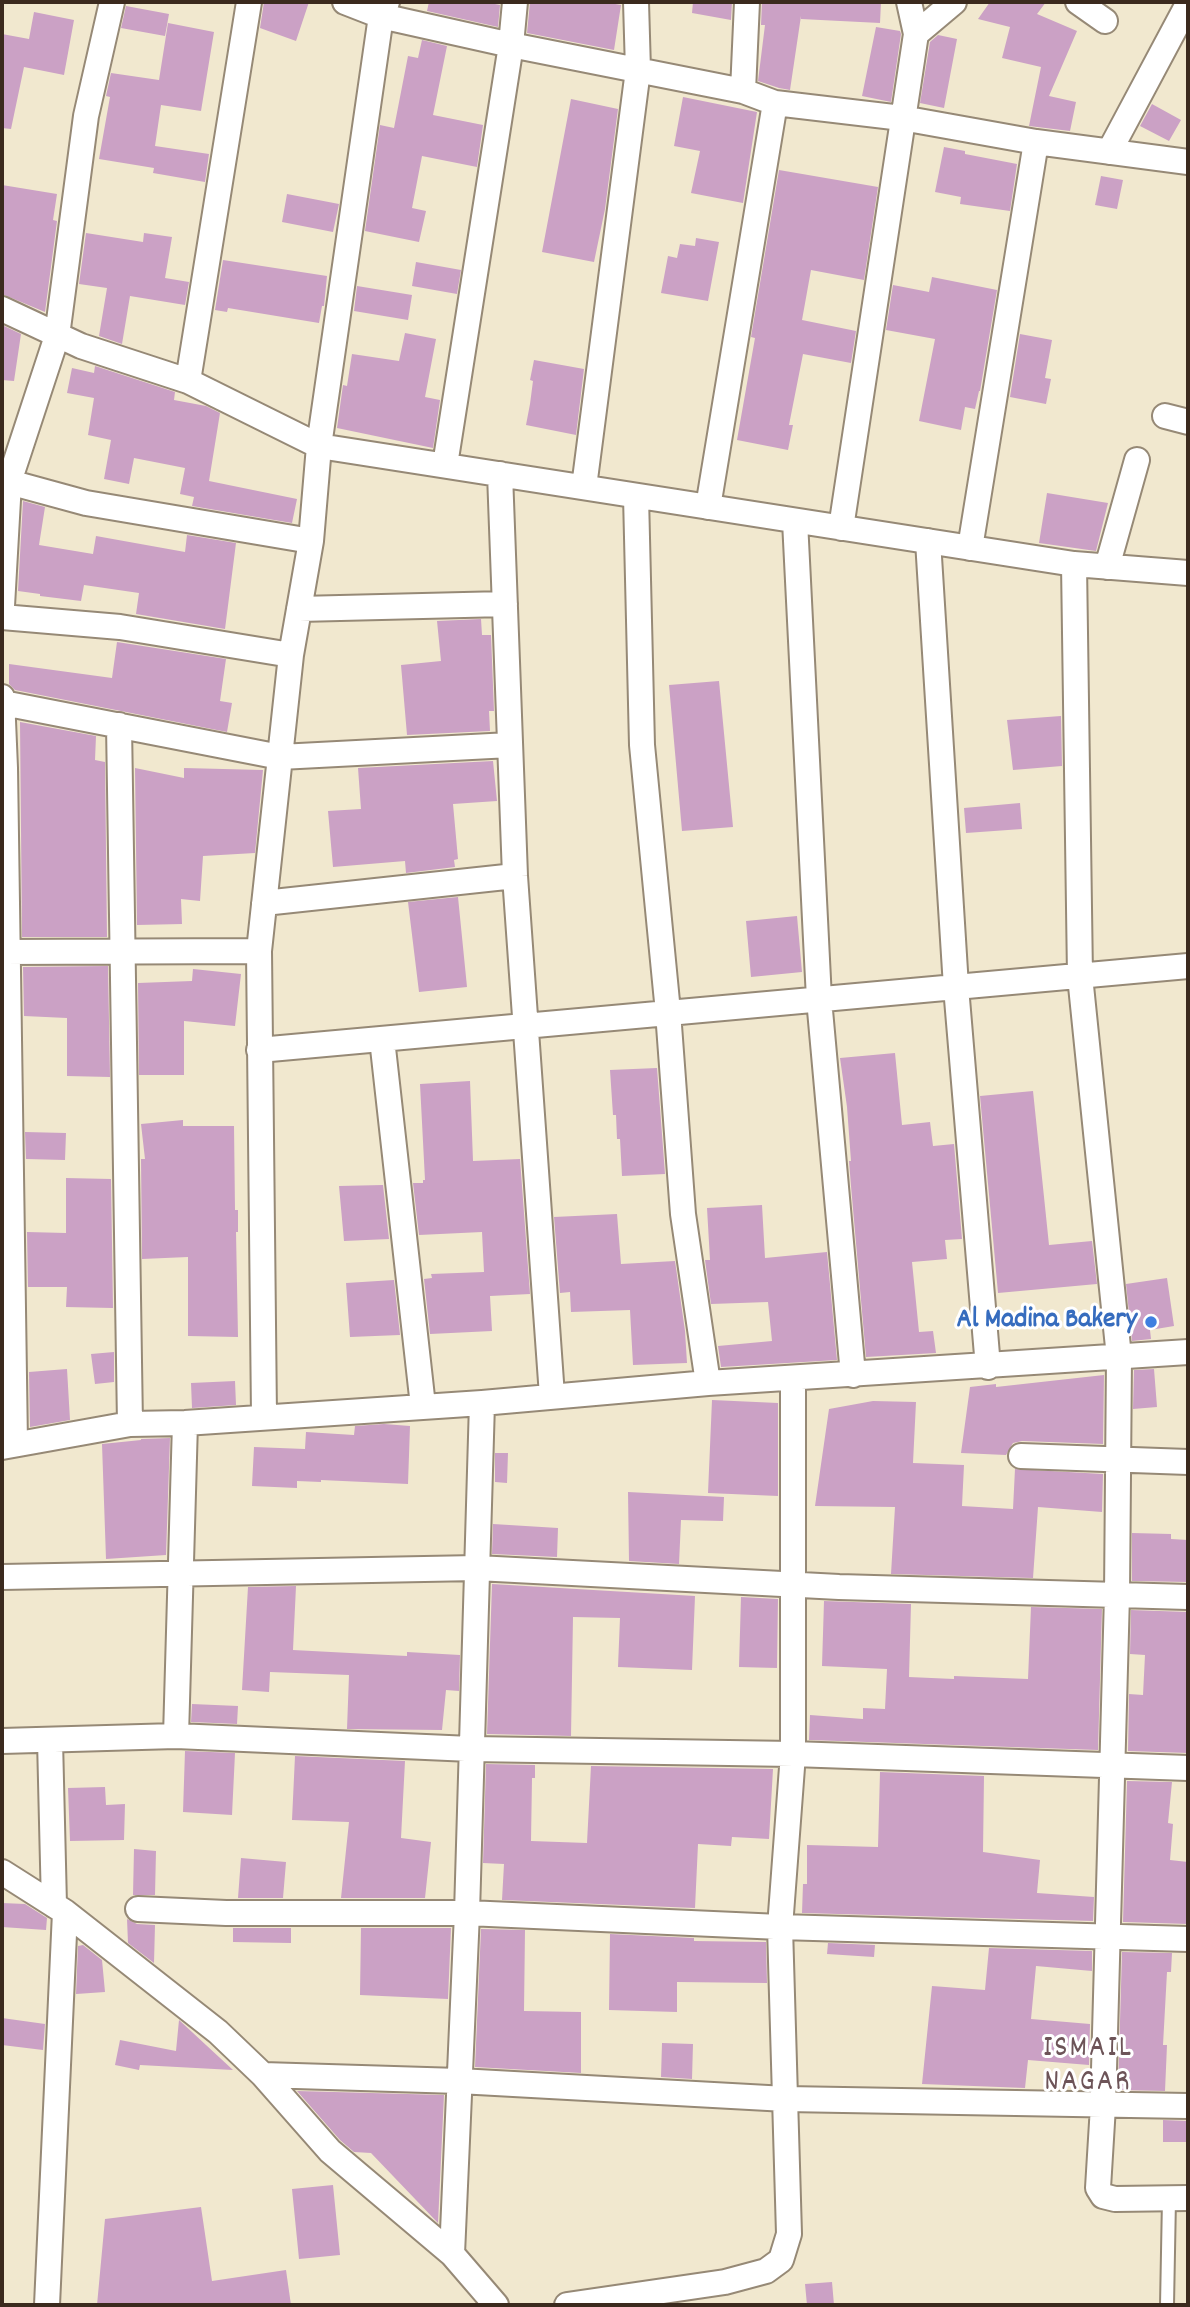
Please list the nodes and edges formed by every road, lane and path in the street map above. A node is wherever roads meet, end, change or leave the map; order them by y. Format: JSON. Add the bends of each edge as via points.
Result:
{"nodes":[{"id":1,"x":112,"y":2,"type":"edge"},
{"id":2,"x":249,"y":2,"type":"edge"},
{"id":3,"x":345,"y":2,"type":"edge"},
{"id":4,"x":515,"y":2,"type":"edge"},
{"id":5,"x":636,"y":2,"type":"edge"},
{"id":6,"x":747,"y":2,"type":"edge"},
{"id":7,"x":909,"y":2,"type":"edge"},
{"id":8,"x":954,"y":2,"type":"edge"},
{"id":9,"x":1078,"y":2,"type":"edge"},
{"id":10,"x":1188,"y":4,"type":"edge"},
{"id":11,"x":384,"y":9,"type":"edge"},
{"id":12,"x":1105,"y":21,"type":"dead end"},
{"id":13,"x":916,"y":34,"type":"junction"},
{"id":14,"x":511,"y":45,"type":"junction"},
{"id":15,"x":638,"y":70,"type":"junction"},
{"id":16,"x":743,"y":91,"type":"junction"},
{"id":17,"x":775,"y":103,"type":"junction"},
{"id":18,"x":902,"y":118,"type":"junction"},
{"id":19,"x":1036,"y":142,"type":"junction"},
{"id":20,"x":1110,"y":152,"type":"junction"},
{"id":21,"x":1188,"y":162,"type":"edge"},
{"id":22,"x":2,"y":309,"type":"edge"},
{"id":23,"x":57,"y":336,"type":"junction"},
{"id":24,"x":188,"y":380,"type":"junction"},
{"id":25,"x":319,"y":446,"type":"junction"},
{"id":26,"x":1138,"y":460,"type":"dead end"},
{"id":27,"x":445,"y":465,"type":"junction"},
{"id":28,"x":500,"y":474,"type":"junction"},
{"id":29,"x":5,"y":481,"type":"edge"},
{"id":30,"x":584,"y":487,"type":"junction"},
{"id":31,"x":636,"y":496,"type":"junction"},
{"id":32,"x":708,"y":507,"type":"junction"},
{"id":33,"x":795,"y":521,"type":"junction"},
{"id":34,"x":841,"y":528,"type":"junction"},
{"id":35,"x":311,"y":541,"type":"junction"},
{"id":36,"x":928,"y":541,"type":"junction"},
{"id":37,"x":970,"y":548,"type":"junction"},
{"id":38,"x":1074,"y":564,"type":"junction"},
{"id":39,"x":1107,"y":567,"type":"junction"},
{"id":40,"x":1188,"y":573,"type":"edge"},
{"id":41,"x":505,"y":604,"type":"junction"},
{"id":42,"x":2,"y":606,"type":"edge"},
{"id":43,"x":299,"y":609,"type":"junction"},
{"id":44,"x":2,"y":617,"type":"edge"},
{"id":45,"x":291,"y":654,"type":"junction"},
{"id":46,"x":2,"y":700,"type":"edge"},
{"id":47,"x":119,"y":725,"type":"junction"},
{"id":48,"x":510,"y":745,"type":"junction"},
{"id":49,"x":280,"y":757,"type":"junction"},
{"id":50,"x":515,"y":876,"type":"junction"},
{"id":51,"x":264,"y":903,"type":"junction"},
{"id":52,"x":122,"y":951,"type":"junction"},
{"id":53,"x":259,"y":951,"type":"junction"},
{"id":54,"x":5,"y":952,"type":"edge"},
{"id":55,"x":1188,"y":966,"type":"edge"},
{"id":56,"x":1080,"y":976,"type":"junction"},
{"id":57,"x":956,"y":986,"type":"junction"},
{"id":58,"x":819,"y":999,"type":"junction"},
{"id":59,"x":667,"y":1013,"type":"junction"},
{"id":60,"x":526,"y":1026,"type":"junction"},
{"id":61,"x":382,"y":1039,"type":"junction"},
{"id":62,"x":259,"y":1050,"type":"junction"},
{"id":63,"x":1188,"y":1352,"type":"edge"},
{"id":64,"x":1119,"y":1357,"type":"junction"},
{"id":65,"x":988,"y":1367,"type":"junction"},
{"id":66,"x":853,"y":1375,"type":"junction"},
{"id":67,"x":793,"y":1379,"type":"junction"},
{"id":68,"x":708,"y":1383,"type":"junction"},
{"id":69,"x":552,"y":1396,"type":"junction"},
{"id":70,"x":482,"y":1403,"type":"junction"},
{"id":71,"x":423,"y":1406,"type":"junction"},
{"id":72,"x":264,"y":1416,"type":"junction"},
{"id":73,"x":185,"y":1423,"type":"junction"},
{"id":74,"x":130,"y":1424,"type":"junction"},
{"id":75,"x":8,"y":1446,"type":"edge"},
{"id":76,"x":1021,"y":1456,"type":"dead end"},
{"id":77,"x":1118,"y":1460,"type":"junction"},
{"id":78,"x":1188,"y":1462,"type":"edge"},
{"id":79,"x":477,"y":1568,"type":"junction"},
{"id":80,"x":182,"y":1573,"type":"junction"},
{"id":81,"x":2,"y":1577,"type":"edge"},
{"id":82,"x":794,"y":1586,"type":"junction"},
{"id":83,"x":1117,"y":1595,"type":"junction"},
{"id":84,"x":1188,"y":1597,"type":"edge"},
{"id":85,"x":176,"y":1736,"type":"junction"},
{"id":86,"x":50,"y":1740,"type":"junction"},
{"id":87,"x":2,"y":1741,"type":"edge"},
{"id":88,"x":471,"y":1749,"type":"junction"},
{"id":89,"x":793,"y":1754,"type":"junction"},
{"id":90,"x":1112,"y":1767,"type":"junction"},
{"id":91,"x":1188,"y":1768,"type":"edge"},
{"id":92,"x":2,"y":1872,"type":"edge"},
{"id":93,"x":60,"y":1908,"type":"junction"},
{"id":94,"x":138,"y":1909,"type":"dead end"},
{"id":95,"x":467,"y":1913,"type":"junction"},
{"id":96,"x":780,"y":1927,"type":"junction"},
{"id":97,"x":1106,"y":1937,"type":"junction"},
{"id":98,"x":1188,"y":1940,"type":"edge"},
{"id":99,"x":263,"y":2075,"type":"junction"},
{"id":100,"x":459,"y":2081,"type":"junction"},
{"id":101,"x":786,"y":2099,"type":"junction"},
{"id":102,"x":1103,"y":2106,"type":"junction"},
{"id":103,"x":1188,"y":2106,"type":"edge"},
{"id":104,"x":1179,"y":2198,"type":"edge"},
{"id":105,"x":452,"y":2254,"type":"junction"},
{"id":106,"x":725,"y":2294,"type":"edge"},
{"id":107,"x":47,"y":2305,"type":"edge"},
{"id":108,"x":496,"y":2305,"type":"edge"},
{"id":109,"x":576,"y":2305,"type":"edge"},
{"id":110,"x":1167,"y":2305,"type":"edge"}],
"edges":[{"from":1,"to":23,"type":"street","via":[[86,116]]},
{"from":2,"to":24,"type":"street"},
{"from":3,"to":11,"type":"street"},
{"from":4,"to":14,"type":"street"},
{"from":5,"to":15,"type":"street"},
{"from":6,"to":16,"type":"street"},
{"from":7,"to":13,"type":"street"},
{"from":8,"to":13,"type":"street"},
{"from":9,"to":12,"type":"street"},
{"from":10,"to":20,"type":"street"},
{"from":11,"to":14,"type":"street"},
{"from":11,"to":25,"type":"street"},
{"from":13,"to":18,"type":"street"},
{"from":14,"to":15,"type":"street"},
{"from":14,"to":27,"type":"street"},
{"from":15,"to":16,"type":"street"},
{"from":15,"to":30,"type":"street"},
{"from":16,"to":17,"type":"street"},
{"from":17,"to":18,"type":"street"},
{"from":17,"to":32,"type":"street"},
{"from":18,"to":19,"type":"street"},
{"from":18,"to":34,"type":"street"},
{"from":19,"to":20,"type":"street"},
{"from":19,"to":37,"type":"street"},
{"from":20,"to":21,"type":"street"},
{"from":22,"to":23,"type":"street"},
{"from":23,"to":24,"type":"street"},
{"from":23,"to":29,"type":"street"},
{"from":24,"to":25,"type":"street"},
{"from":25,"to":27,"type":"street"},
{"from":25,"to":35,"type":"street"},
{"from":26,"to":39,"type":"street"},
{"from":27,"to":28,"type":"street"},
{"from":28,"to":30,"type":"street"},
{"from":28,"to":41,"type":"street"},
{"from":29,"to":35,"type":"street","via":[[86,503]]},
{"from":29,"to":42,"type":"street"},
{"from":30,"to":31,"type":"street"},
{"from":31,"to":32,"type":"street"},
{"from":31,"to":59,"type":"street","via":[[642,745]]},
{"from":32,"to":33,"type":"street"},
{"from":33,"to":34,"type":"street"},
{"from":33,"to":58,"type":"street"},
{"from":34,"to":36,"type":"street"},
{"from":35,"to":43,"type":"street"},
{"from":36,"to":37,"type":"street"},
{"from":36,"to":57,"type":"street"},
{"from":37,"to":38,"type":"street"},
{"from":38,"to":39,"type":"street"},
{"from":38,"to":56,"type":"street"},
{"from":39,"to":40,"type":"street"},
{"from":41,"to":43,"type":"street"},
{"from":41,"to":48,"type":"street"},
{"from":43,"to":45,"type":"street"},
{"from":44,"to":45,"type":"street","via":[[120,627]]},
{"from":45,"to":49,"type":"street"},
{"from":46,"to":47,"type":"street"},
{"from":46,"to":54,"type":"street"},
{"from":47,"to":49,"type":"street"},
{"from":47,"to":52,"type":"street"},
{"from":48,"to":49,"type":"street"},
{"from":48,"to":50,"type":"street"},
{"from":49,"to":51,"type":"street"},
{"from":50,"to":51,"type":"street"},
{"from":50,"to":60,"type":"street"},
{"from":51,"to":53,"type":"street"},
{"from":52,"to":53,"type":"street"},
{"from":52,"to":54,"type":"street"},
{"from":52,"to":74,"type":"street"},
{"from":53,"to":62,"type":"street"},
{"from":54,"to":75,"type":"street"},
{"from":55,"to":56,"type":"street"},
{"from":56,"to":57,"type":"street"},
{"from":56,"to":64,"type":"street"},
{"from":57,"to":58,"type":"street"},
{"from":57,"to":65,"type":"street"},
{"from":58,"to":59,"type":"street"},
{"from":58,"to":66,"type":"street"},
{"from":59,"to":60,"type":"street"},
{"from":59,"to":68,"type":"street","via":[[684,1214]]},
{"from":60,"to":61,"type":"street"},
{"from":60,"to":69,"type":"street"},
{"from":61,"to":62,"type":"street"},
{"from":61,"to":71,"type":"street"},
{"from":62,"to":72,"type":"street"},
{"from":63,"to":64,"type":"street"},
{"from":64,"to":65,"type":"street"},
{"from":64,"to":77,"type":"street"},
{"from":65,"to":66,"type":"street"},
{"from":66,"to":67,"type":"street"},
{"from":67,"to":68,"type":"street"},
{"from":67,"to":82,"type":"street"},
{"from":68,"to":69,"type":"street"},
{"from":69,"to":70,"type":"street"},
{"from":70,"to":71,"type":"street"},
{"from":70,"to":79,"type":"street"},
{"from":71,"to":72,"type":"street"},
{"from":72,"to":73,"type":"street"},
{"from":73,"to":74,"type":"street"},
{"from":73,"to":80,"type":"street"},
{"from":74,"to":75,"type":"street"},
{"from":76,"to":77,"type":"street"},
{"from":77,"to":78,"type":"street"},
{"from":77,"to":83,"type":"street"},
{"from":79,"to":80,"type":"street"},
{"from":79,"to":82,"type":"street"},
{"from":79,"to":88,"type":"street"},
{"from":80,"to":81,"type":"street"},
{"from":80,"to":85,"type":"street"},
{"from":82,"to":83,"type":"street"},
{"from":82,"to":89,"type":"street"},
{"from":83,"to":84,"type":"street"},
{"from":83,"to":90,"type":"street"},
{"from":85,"to":86,"type":"street"},
{"from":85,"to":88,"type":"street"},
{"from":86,"to":87,"type":"street"},
{"from":86,"to":93,"type":"street"},
{"from":88,"to":89,"type":"street"},
{"from":88,"to":95,"type":"street"},
{"from":89,"to":90,"type":"street"},
{"from":89,"to":96,"type":"street"},
{"from":90,"to":91,"type":"street"},
{"from":90,"to":97,"type":"street"},
{"from":92,"to":93,"type":"street"},
{"from":93,"to":99,"type":"street","via":[[218,2032]]},
{"from":93,"to":107,"type":"street"},
{"from":94,"to":95,"type":"street"},
{"from":95,"to":96,"type":"street"},
{"from":95,"to":100,"type":"street"},
{"from":96,"to":97,"type":"street"},
{"from":96,"to":101,"type":"street"},
{"from":97,"to":98,"type":"street"},
{"from":97,"to":102,"type":"street"},
{"from":99,"to":100,"type":"street"},
{"from":99,"to":105,"type":"street","via":[[330,2151]]},
{"from":100,"to":101,"type":"street"},
{"from":100,"to":105,"type":"street"},
{"from":101,"to":102,"type":"street"},
{"from":101,"to":106,"type":"street","via":[[789,2234],[781,2260]]},
{"from":102,"to":103,"type":"street"},
{"from":102,"to":104,"type":"street","via":[[1098,2188],[1103,2196]]},
{"from":104,"to":110,"type":"lane"},
{"from":105,"to":108,"type":"street"},
{"from":106,"to":109,"type":"street"}]}
